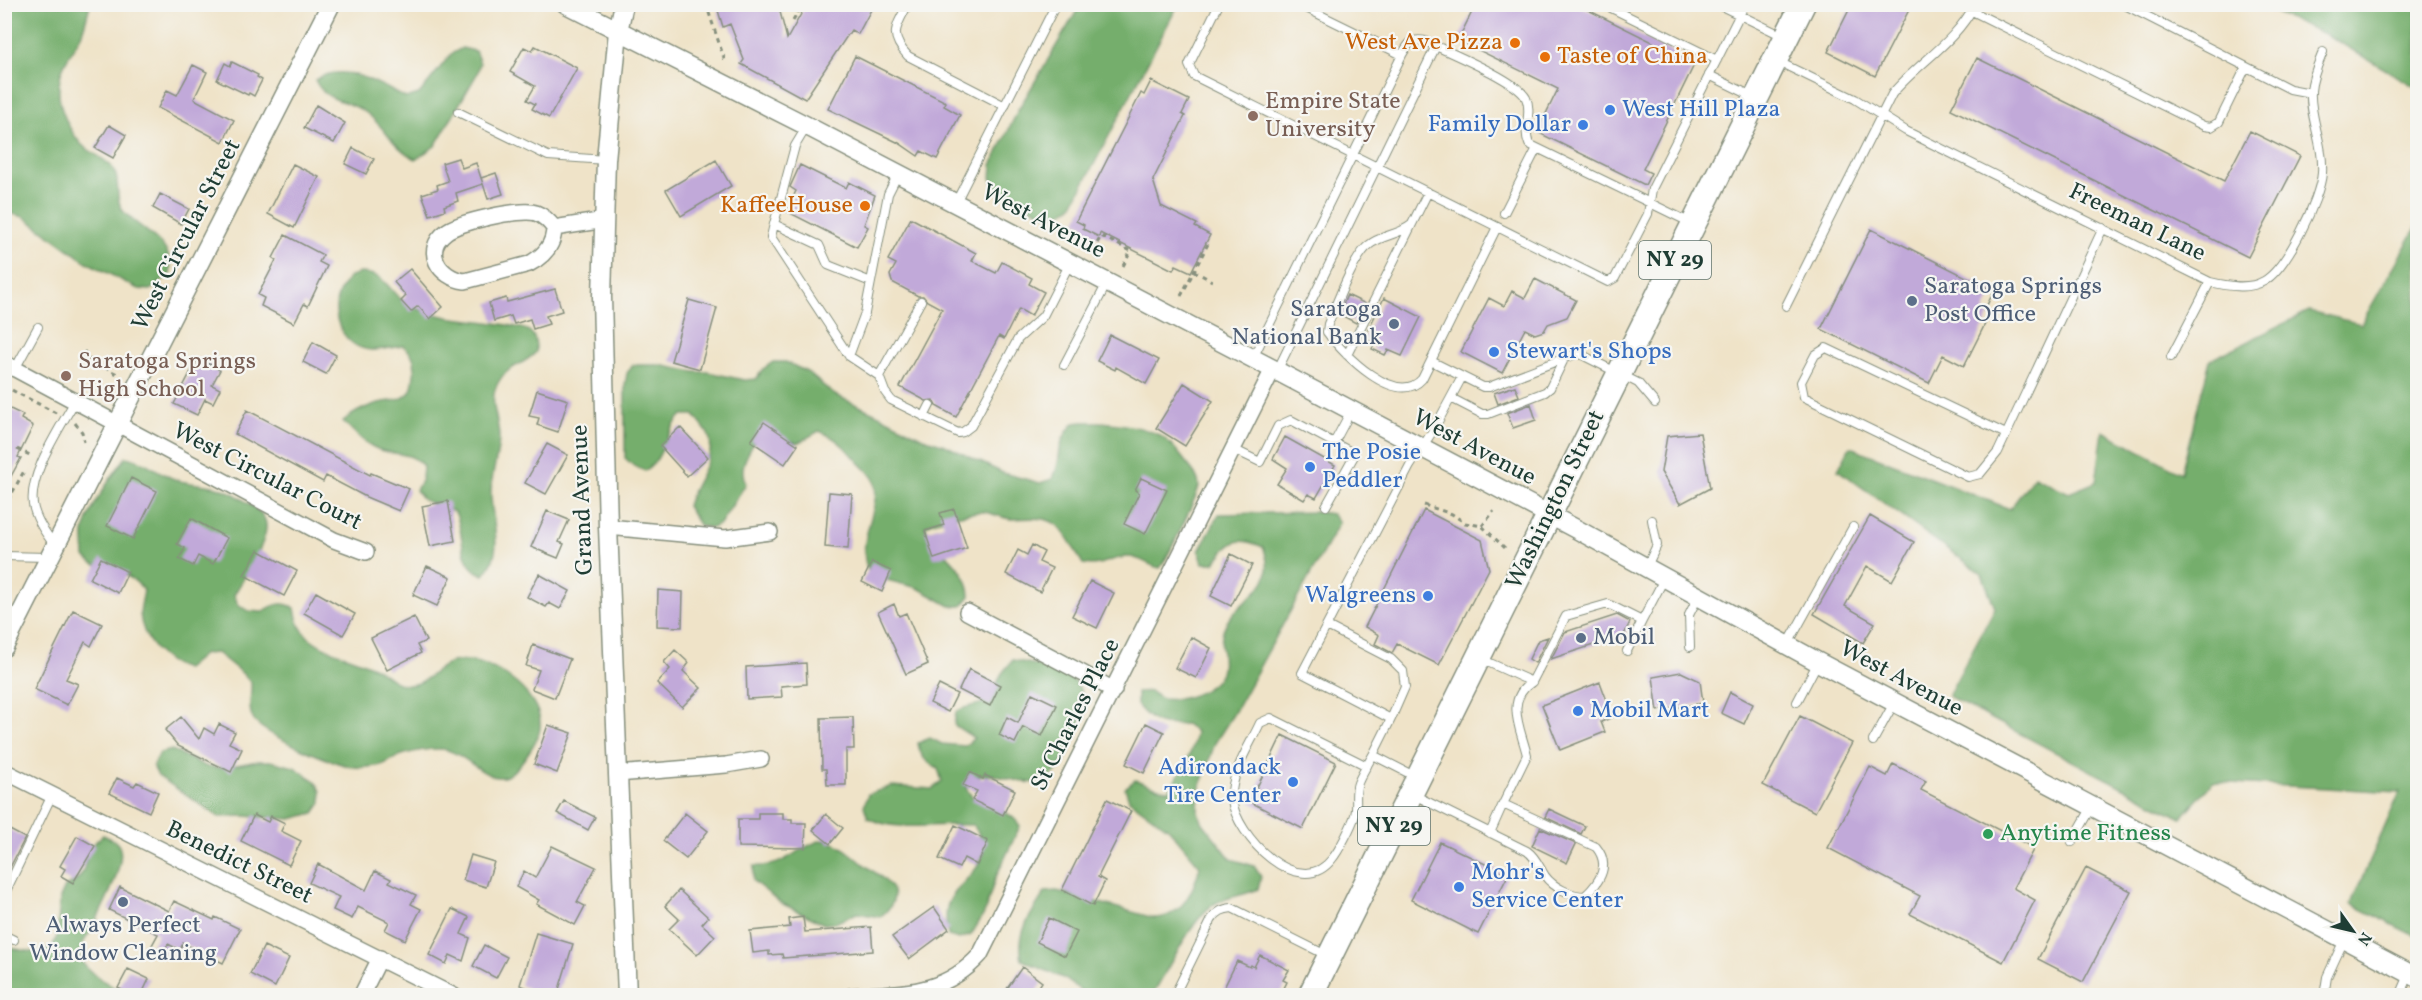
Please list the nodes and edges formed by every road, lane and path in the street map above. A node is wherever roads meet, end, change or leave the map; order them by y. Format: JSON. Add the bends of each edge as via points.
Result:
{"nodes":[{"id":1,"x":331,"y":4,"type":"edge"},
{"id":2,"x":566,"y":4,"type":"edge"},
{"id":3,"x":624,"y":4,"type":"edge"},
{"id":4,"x":706,"y":4,"type":"edge"},
{"id":5,"x":803,"y":4,"type":"edge"},
{"id":6,"x":908,"y":4,"type":"edge"},
{"id":7,"x":1056,"y":4,"type":"edge"},
{"id":8,"x":1219,"y":4,"type":"edge"},
{"id":9,"x":1298,"y":4,"type":"edge"},
{"id":10,"x":1603,"y":4,"type":"edge"},
{"id":11,"x":1717,"y":4,"type":"edge"},
{"id":12,"x":1745,"y":4,"type":"edge"},
{"id":13,"x":1803,"y":4,"type":"edge"},
{"id":14,"x":2124,"y":4,"type":"edge"},
{"id":15,"x":1973,"y":8,"type":"edge"},
{"id":16,"x":1739,"y":15,"type":"junction"},
{"id":17,"x":793,"y":21,"type":"dead end"},
{"id":18,"x":618,"y":31,"type":"junction"},
{"id":19,"x":1786,"y":38,"type":"junction"},
{"id":20,"x":1436,"y":46,"type":"junction"},
{"id":21,"x":2323,"y":52,"type":"dead end"},
{"id":22,"x":1401,"y":55,"type":"junction"},
{"id":23,"x":1717,"y":60,"type":"junction"},
{"id":24,"x":1775,"y":60,"type":"junction"},
{"id":25,"x":725,"y":61,"type":"dead end"},
{"id":26,"x":2246,"y":67,"type":"junction"},
{"id":27,"x":1709,"y":75,"type":"junction"},
{"id":28,"x":2311,"y":93,"type":"junction"},
{"id":29,"x":1756,"y":98,"type":"junction"},
{"id":30,"x":1005,"y":106,"type":"junction"},
{"id":31,"x":458,"y":112,"type":"dead end"},
{"id":32,"x":1880,"y":115,"type":"junction"},
{"id":33,"x":807,"y":126,"type":"junction"},
{"id":34,"x":1537,"y":148,"type":"junction"},
{"id":35,"x":1353,"y":154,"type":"junction"},
{"id":36,"x":606,"y":160,"type":"junction"},
{"id":37,"x":1376,"y":166,"type":"junction"},
{"id":38,"x":898,"y":174,"type":"junction"},
{"id":39,"x":1428,"y":192,"type":"junction"},
{"id":40,"x":1650,"y":203,"type":"junction"},
{"id":41,"x":955,"y":204,"type":"junction"},
{"id":42,"x":1504,"y":213,"type":"dead end"},
{"id":43,"x":605,"y":220,"type":"junction"},
{"id":44,"x":774,"y":224,"type":"junction"},
{"id":45,"x":1693,"y":224,"type":"junction"},
{"id":46,"x":1412,"y":225,"type":"junction"},
{"id":47,"x":1497,"y":227,"type":"junction"},
{"id":48,"x":554,"y":228,"type":"junction"},
{"id":49,"x":2103,"y":228,"type":"junction"},
{"id":50,"x":1209,"y":242,"type":"dead end"},
{"id":51,"x":1093,"y":250,"type":"dead end"},
{"id":52,"x":1070,"y":263,"type":"junction"},
{"id":53,"x":1123,"y":266,"type":"dead end"},
{"id":54,"x":1194,"y":271,"type":"junction"},
{"id":55,"x":1212,"y":281,"type":"dead end"},
{"id":56,"x":871,"y":282,"type":"junction"},
{"id":57,"x":2210,"y":282,"type":"junction"},
{"id":58,"x":1107,"y":283,"type":"junction"},
{"id":59,"x":1181,"y":296,"type":"dead end"},
{"id":60,"x":921,"y":301,"type":"dead end"},
{"id":61,"x":1786,"y":306,"type":"dead end"},
{"id":62,"x":38,"y":327,"type":"dead end"},
{"id":63,"x":84,"y":351,"type":"dead end"},
{"id":64,"x":1347,"y":355,"type":"junction"},
{"id":65,"x":849,"y":356,"type":"junction"},
{"id":66,"x":2171,"y":357,"type":"dead end"},
{"id":67,"x":1253,"y":358,"type":"junction"},
{"id":68,"x":1564,"y":359,"type":"junction"},
{"id":69,"x":1431,"y":361,"type":"junction"},
{"id":70,"x":1064,"y":365,"type":"dead end"},
{"id":71,"x":10,"y":366,"type":"edge"},
{"id":72,"x":1275,"y":370,"type":"junction"},
{"id":73,"x":1618,"y":373,"type":"junction"},
{"id":74,"x":119,"y":375,"type":"dead end"},
{"id":75,"x":879,"y":376,"type":"junction"},
{"id":76,"x":1462,"y":376,"type":"junction"},
{"id":77,"x":4,"y":386,"type":"edge"},
{"id":78,"x":1450,"y":398,"type":"junction"},
{"id":79,"x":75,"y":402,"type":"junction"},
{"id":80,"x":1655,"y":403,"type":"dead end"},
{"id":81,"x":930,"y":405,"type":"dead end"},
{"id":82,"x":1352,"y":410,"type":"junction"},
{"id":83,"x":924,"y":417,"type":"junction"},
{"id":84,"x":66,"y":418,"type":"junction"},
{"id":85,"x":116,"y":424,"type":"junction"},
{"id":86,"x":2006,"y":434,"type":"junction"},
{"id":87,"x":84,"y":442,"type":"dead end"},
{"id":88,"x":1334,"y":443,"type":"junction"},
{"id":89,"x":1422,"y":447,"type":"junction"},
{"id":90,"x":17,"y":448,"type":"dead end"},
{"id":91,"x":1233,"y":449,"type":"junction"},
{"id":92,"x":34,"y":457,"type":"dead end"},
{"id":93,"x":26,"y":466,"type":"dead end"},
{"id":94,"x":1424,"y":505,"type":"dead end"},
{"id":95,"x":1326,"y":506,"type":"dead end"},
{"id":96,"x":4,"y":508,"type":"edge"},
{"id":97,"x":1494,"y":511,"type":"dead end"},
{"id":98,"x":1548,"y":515,"type":"junction"},
{"id":99,"x":1652,"y":520,"type":"dead end"},
{"id":100,"x":1482,"y":526,"type":"junction"},
{"id":101,"x":608,"y":527,"type":"junction"},
{"id":102,"x":1853,"y":527,"type":"dead end"},
{"id":103,"x":770,"y":532,"type":"dead end"},
{"id":104,"x":1504,"y":549,"type":"dead end"},
{"id":105,"x":52,"y":552,"type":"junction"},
{"id":106,"x":366,"y":552,"type":"dead end"},
{"id":107,"x":4,"y":556,"type":"edge"},
{"id":108,"x":1645,"y":569,"type":"junction"},
{"id":109,"x":1664,"y":579,"type":"junction"},
{"id":110,"x":1698,"y":597,"type":"junction"},
{"id":111,"x":967,"y":612,"type":"dead end"},
{"id":112,"x":1642,"y":621,"type":"junction"},
{"id":113,"x":1327,"y":626,"type":"junction"},
{"id":114,"x":1788,"y":646,"type":"junction"},
{"id":115,"x":4,"y":647,"type":"edge"},
{"id":116,"x":1690,"y":647,"type":"dead end"},
{"id":117,"x":1627,"y":651,"type":"dead end"},
{"id":118,"x":1477,"y":657,"type":"junction"},
{"id":119,"x":1818,"y":662,"type":"junction"},
{"id":120,"x":1532,"y":682,"type":"junction"},
{"id":121,"x":1114,"y":690,"type":"junction"},
{"id":122,"x":1797,"y":702,"type":"dead end"},
{"id":123,"x":1894,"y":702,"type":"junction"},
{"id":124,"x":1391,"y":719,"type":"junction"},
{"id":125,"x":1873,"y":741,"type":"dead end"},
{"id":126,"x":1373,"y":755,"type":"junction"},
{"id":127,"x":761,"y":759,"type":"dead end"},
{"id":128,"x":1367,"y":766,"type":"junction"},
{"id":129,"x":4,"y":771,"type":"edge"},
{"id":130,"x":617,"y":774,"type":"junction"},
{"id":131,"x":1414,"y":785,"type":"junction"},
{"id":132,"x":52,"y":795,"type":"junction"},
{"id":133,"x":1503,"y":804,"type":"junction"},
{"id":134,"x":2092,"y":807,"type":"junction"},
{"id":135,"x":1490,"y":832,"type":"junction"},
{"id":136,"x":2072,"y":842,"type":"dead end"},
{"id":137,"x":4,"y":896,"type":"edge"},
{"id":138,"x":4,"y":935,"type":"edge"},
{"id":139,"x":14,"y":940,"type":"dead end"},
{"id":140,"x":2344,"y":940,"type":"junction"},
{"id":141,"x":1329,"y":956,"type":"junction"},
{"id":142,"x":380,"y":958,"type":"junction"},
{"id":143,"x":2414,"y":976,"type":"edge"},
{"id":144,"x":361,"y":996,"type":"edge"},
{"id":145,"x":454,"y":996,"type":"edge"},
{"id":146,"x":627,"y":996,"type":"edge"},
{"id":147,"x":851,"y":996,"type":"edge"},
{"id":148,"x":1174,"y":996,"type":"edge"},
{"id":149,"x":1310,"y":996,"type":"edge"},
{"id":150,"x":2324,"y":996,"type":"edge"},
{"id":151,"x":2400,"y":996,"type":"edge"}],
"edges":[{"from":1,"to":85,"type":"street","name":"West Circular Street"},
{"from":2,"to":18,"type":"street","name":"West Avenue"},
{"from":3,"to":18,"type":"street","name":"Grand Avenue"},
{"from":4,"to":25,"type":"path"},
{"from":5,"to":17,"type":"path"},
{"from":6,"to":30,"type":"lane","via":[[894,36],[898,46],[908,56]]},
{"from":7,"to":30,"type":"lane"},
{"from":8,"to":35,"type":"lane","via":[[1189,65],[1194,76]]},
{"from":9,"to":22,"type":"lane"},
{"from":10,"to":23,"type":"lane"},
{"from":11,"to":16,"type":"lane"},
{"from":12,"to":16,"type":"lane"},
{"from":13,"to":19,"type":"highway","name":"Washington Street","number":"NY 29"},
{"from":14,"to":26,"type":"lane"},
{"from":15,"to":26,"type":"lane","via":[[2204,126],[2219,122]]},
{"from":15,"to":32,"type":"lane","via":[[1956,33],[1903,80]]},
{"from":16,"to":19,"type":"lane"},
{"from":16,"to":23,"type":"lane"},
{"from":18,"to":33,"type":"street","name":"West Avenue"},
{"from":18,"to":36,"type":"street","name":"Grand Avenue"},
{"from":19,"to":24,"type":"highway","name":"Washington Street","number":"NY 29"},
{"from":20,"to":22,"type":"lane","via":[[1416,39]]},
{"from":20,"to":34,"type":"lane","via":[[1511,83],[1525,96],[1530,108],[1526,136],[1529,144]]},
{"from":20,"to":37,"type":"lane"},
{"from":21,"to":28,"type":"lane","name":"Freeman Lane"},
{"from":22,"to":35,"type":"lane"},
{"from":23,"to":27,"type":"lane"},
{"from":24,"to":29,"type":"highway","name":"Washington Street","number":"NY 29"},
{"from":24,"to":32,"type":"lane","name":"Freeman Lane"},
{"from":26,"to":28,"type":"lane","via":[[2290,89]]},
{"from":27,"to":29,"type":"lane"},
{"from":27,"to":40,"type":"lane","via":[[1652,189]]},
{"from":28,"to":57,"type":"lane","name":"Freeman Lane","via":[[2322,149],[2322,174],[2317,197],[2289,253],[2279,270],[2263,282],[2227,286]]},
{"from":29,"to":45,"type":"highway","name":"Washington Street","number":"NY 29"},
{"from":30,"to":41,"type":"lane"},
{"from":31,"to":36,"type":"lane","via":[[548,156]]},
{"from":32,"to":49,"type":"lane","name":"Freeman Lane"},
{"from":32,"to":61,"type":"lane"},
{"from":33,"to":38,"type":"street","name":"West Avenue"},
{"from":33,"to":44,"type":"lane","via":[[795,146]]},
{"from":34,"to":40,"type":"lane"},
{"from":34,"to":42,"type":"lane"},
{"from":35,"to":37,"type":"lane"},
{"from":35,"to":67,"type":"lane"},
{"from":36,"to":43,"type":"street","name":"Grand Avenue"},
{"from":37,"to":39,"type":"lane"},
{"from":37,"to":72,"type":"lane"},
{"from":38,"to":41,"type":"street","name":"West Avenue"},
{"from":38,"to":56,"type":"lane","via":[[888,194]]},
{"from":39,"to":46,"type":"lane"},
{"from":39,"to":47,"type":"lane"},
{"from":40,"to":45,"type":"lane"},
{"from":40,"to":47,"type":"lane","via":[[1615,278],[1608,282]]},
{"from":41,"to":52,"type":"street","name":"West Avenue"},
{"from":43,"to":48,"type":"street"},
{"from":43,"to":101,"type":"street","name":"Grand Avenue","via":[[602,297]]},
{"from":44,"to":56,"type":"lane","via":[[819,245],[828,265]]},
{"from":44,"to":65,"type":"lane","via":[[771,237]]},
{"from":45,"to":73,"type":"highway","name":"Washington Street","number":"NY 29"},
{"from":46,"to":64,"type":"lane"},
{"from":46,"to":64,"type":"lane","via":[[1370,243],[1358,259],[1327,332]]},
{"from":47,"to":69,"type":"lane"},
{"from":48,"to":48,"type":"street","via":[[536,213],[524,211],[452,228],[435,247],[437,266],[454,280],[465,281],[529,264],[549,245]]},
{"from":49,"to":57,"type":"lane","name":"Freeman Lane"},
{"from":49,"to":86,"type":"lane"},
{"from":50,"to":54,"type":"path"},
{"from":51,"to":53,"type":"path","via":[[1101,236],[1131,251]]},
{"from":52,"to":58,"type":"street","name":"West Avenue"},
{"from":52,"to":83,"type":"lane","via":[[1043,316],[1018,339],[967,430],[958,433]]},
{"from":54,"to":55,"type":"path"},
{"from":54,"to":59,"type":"path"},
{"from":56,"to":65,"type":"lane","via":[[866,313]]},
{"from":57,"to":66,"type":"lane"},
{"from":58,"to":67,"type":"street","name":"West Avenue"},
{"from":58,"to":70,"type":"lane"},
{"from":60,"to":75,"type":"lane"},
{"from":62,"to":71,"type":"lane"},
{"from":63,"to":74,"type":"path","via":[[89,359]]},
{"from":64,"to":69,"type":"lane","via":[[1368,373],[1396,387],[1407,388],[1416,386]]},
{"from":65,"to":75,"type":"lane"},
{"from":67,"to":72,"type":"street","name":"West Avenue"},
{"from":68,"to":73,"type":"lane","via":[[1578,353]]},
{"from":68,"to":76,"type":"lane","via":[[1489,387]]},
{"from":68,"to":78,"type":"lane","via":[[1545,392],[1488,414]]},
{"from":69,"to":76,"type":"lane"},
{"from":71,"to":79,"type":"street","name":"West Circular Court"},
{"from":72,"to":82,"type":"street","name":"West Avenue"},
{"from":72,"to":91,"type":"street","name":"St Charles Place"},
{"from":73,"to":80,"type":"lane","via":[[1638,383]]},
{"from":73,"to":98,"type":"highway","name":"Washington Street","number":"NY 29"},
{"from":75,"to":83,"type":"lane","via":[[891,400]]},
{"from":76,"to":78,"type":"lane"},
{"from":77,"to":84,"type":"path"},
{"from":78,"to":89,"type":"lane"},
{"from":79,"to":84,"type":"lane"},
{"from":79,"to":85,"type":"street","name":"West Circular Court"},
{"from":81,"to":83,"type":"lane"},
{"from":82,"to":88,"type":"lane"},
{"from":82,"to":89,"type":"street","name":"West Avenue"},
{"from":84,"to":87,"type":"path","via":[[79,426]]},
{"from":84,"to":105,"type":"lane","via":[[41,464],[34,487],[33,507]]},
{"from":85,"to":105,"type":"street","name":"West Circular Street"},
{"from":85,"to":106,"type":"street","name":"West Circular Court","via":[[334,540]]},
{"from":86,"to":86,"type":"lane","via":[[1998,452],[1980,474],[1968,477],[1804,397],[1800,382],[1815,355],[1826,348]]},
{"from":88,"to":91,"type":"lane","via":[[1291,420],[1278,426],[1260,462]]},
{"from":88,"to":95,"type":"lane","via":[[1356,454]]},
{"from":89,"to":98,"type":"street","name":"West Avenue"},
{"from":89,"to":113,"type":"lane"},
{"from":90,"to":92,"type":"path"},
{"from":91,"to":121,"type":"street","name":"St Charles Place"},
{"from":93,"to":96,"type":"path"},
{"from":94,"to":100,"type":"path"},
{"from":97,"to":100,"type":"path"},
{"from":98,"to":108,"type":"street","name":"West Avenue"},
{"from":98,"to":118,"type":"highway","name":"Washington Street","number":"NY 29"},
{"from":99,"to":108,"type":"lane","via":[[1657,545]]},
{"from":100,"to":104,"type":"path"},
{"from":101,"to":103,"type":"street","via":[[725,538]]},
{"from":101,"to":130,"type":"street","name":"Grand Avenue"},
{"from":102,"to":114,"type":"lane"},
{"from":105,"to":107,"type":"lane"},
{"from":105,"to":115,"type":"street","name":"West Circular Street"},
{"from":108,"to":109,"type":"street","name":"West Avenue"},
{"from":109,"to":110,"type":"street","name":"West Avenue"},
{"from":109,"to":112,"type":"lane"},
{"from":110,"to":114,"type":"street","name":"West Avenue"},
{"from":110,"to":116,"type":"lane","via":[[1689,615]]},
{"from":111,"to":121,"type":"street"},
{"from":112,"to":117,"type":"lane"},
{"from":112,"to":120,"type":"lane","via":[[1608,604],[1566,616]]},
{"from":113,"to":124,"type":"lane","via":[[1391,659],[1404,671],[1405,687]]},
{"from":113,"to":124,"type":"lane","via":[[1302,673]]},
{"from":114,"to":119,"type":"street","name":"West Avenue"},
{"from":118,"to":120,"type":"lane"},
{"from":118,"to":131,"type":"highway","name":"Washington Street","number":"NY 29"},
{"from":119,"to":122,"type":"lane"},
{"from":119,"to":123,"type":"street","name":"West Avenue"},
{"from":120,"to":133,"type":"lane","via":[[1520,693],[1515,706],[1527,755]]},
{"from":121,"to":147,"type":"street","name":"St Charles Place","via":[[980,955],[957,976],[928,989]]},
{"from":123,"to":125,"type":"lane"},
{"from":123,"to":134,"type":"street","name":"West Avenue"},
{"from":124,"to":126,"type":"lane"},
{"from":126,"to":128,"type":"lane"},
{"from":126,"to":131,"type":"lane"},
{"from":127,"to":130,"type":"street"},
{"from":128,"to":128,"type":"lane","via":[[1357,785],[1356,815],[1332,860],[1320,869],[1305,874],[1287,870],[1270,859],[1235,815],[1233,783],[1264,719],[1271,718]]},
{"from":129,"to":132,"type":"street","name":"Benedict Street"},
{"from":130,"to":146,"type":"street","name":"Grand Avenue"},
{"from":131,"to":135,"type":"lane"},
{"from":131,"to":141,"type":"highway","name":"Washington Street","number":"NY 29"},
{"from":132,"to":137,"type":"lane"},
{"from":132,"to":142,"type":"street","name":"Benedict Street"},
{"from":133,"to":135,"type":"lane"},
{"from":133,"to":135,"type":"lane","via":[[1596,847],[1603,856],[1604,868],[1598,882],[1585,896],[1577,896],[1550,882],[1532,854]]},
{"from":134,"to":136,"type":"lane"},
{"from":134,"to":140,"type":"street","name":"West Avenue"},
{"from":138,"to":139,"type":"lane"},
{"from":140,"to":143,"type":"street","name":"West Avenue"},
{"from":140,"to":150,"type":"lane","via":[[2327,977]]},
{"from":141,"to":148,"type":"lane","via":[[1232,908],[1224,909],[1212,919]]},
{"from":141,"to":149,"type":"highway","name":"Washington Street","number":"NY 29"},
{"from":142,"to":144,"type":"street"},
{"from":142,"to":145,"type":"street","name":"Benedict Street"},
{"from":143,"to":151,"type":"lane"}]}
